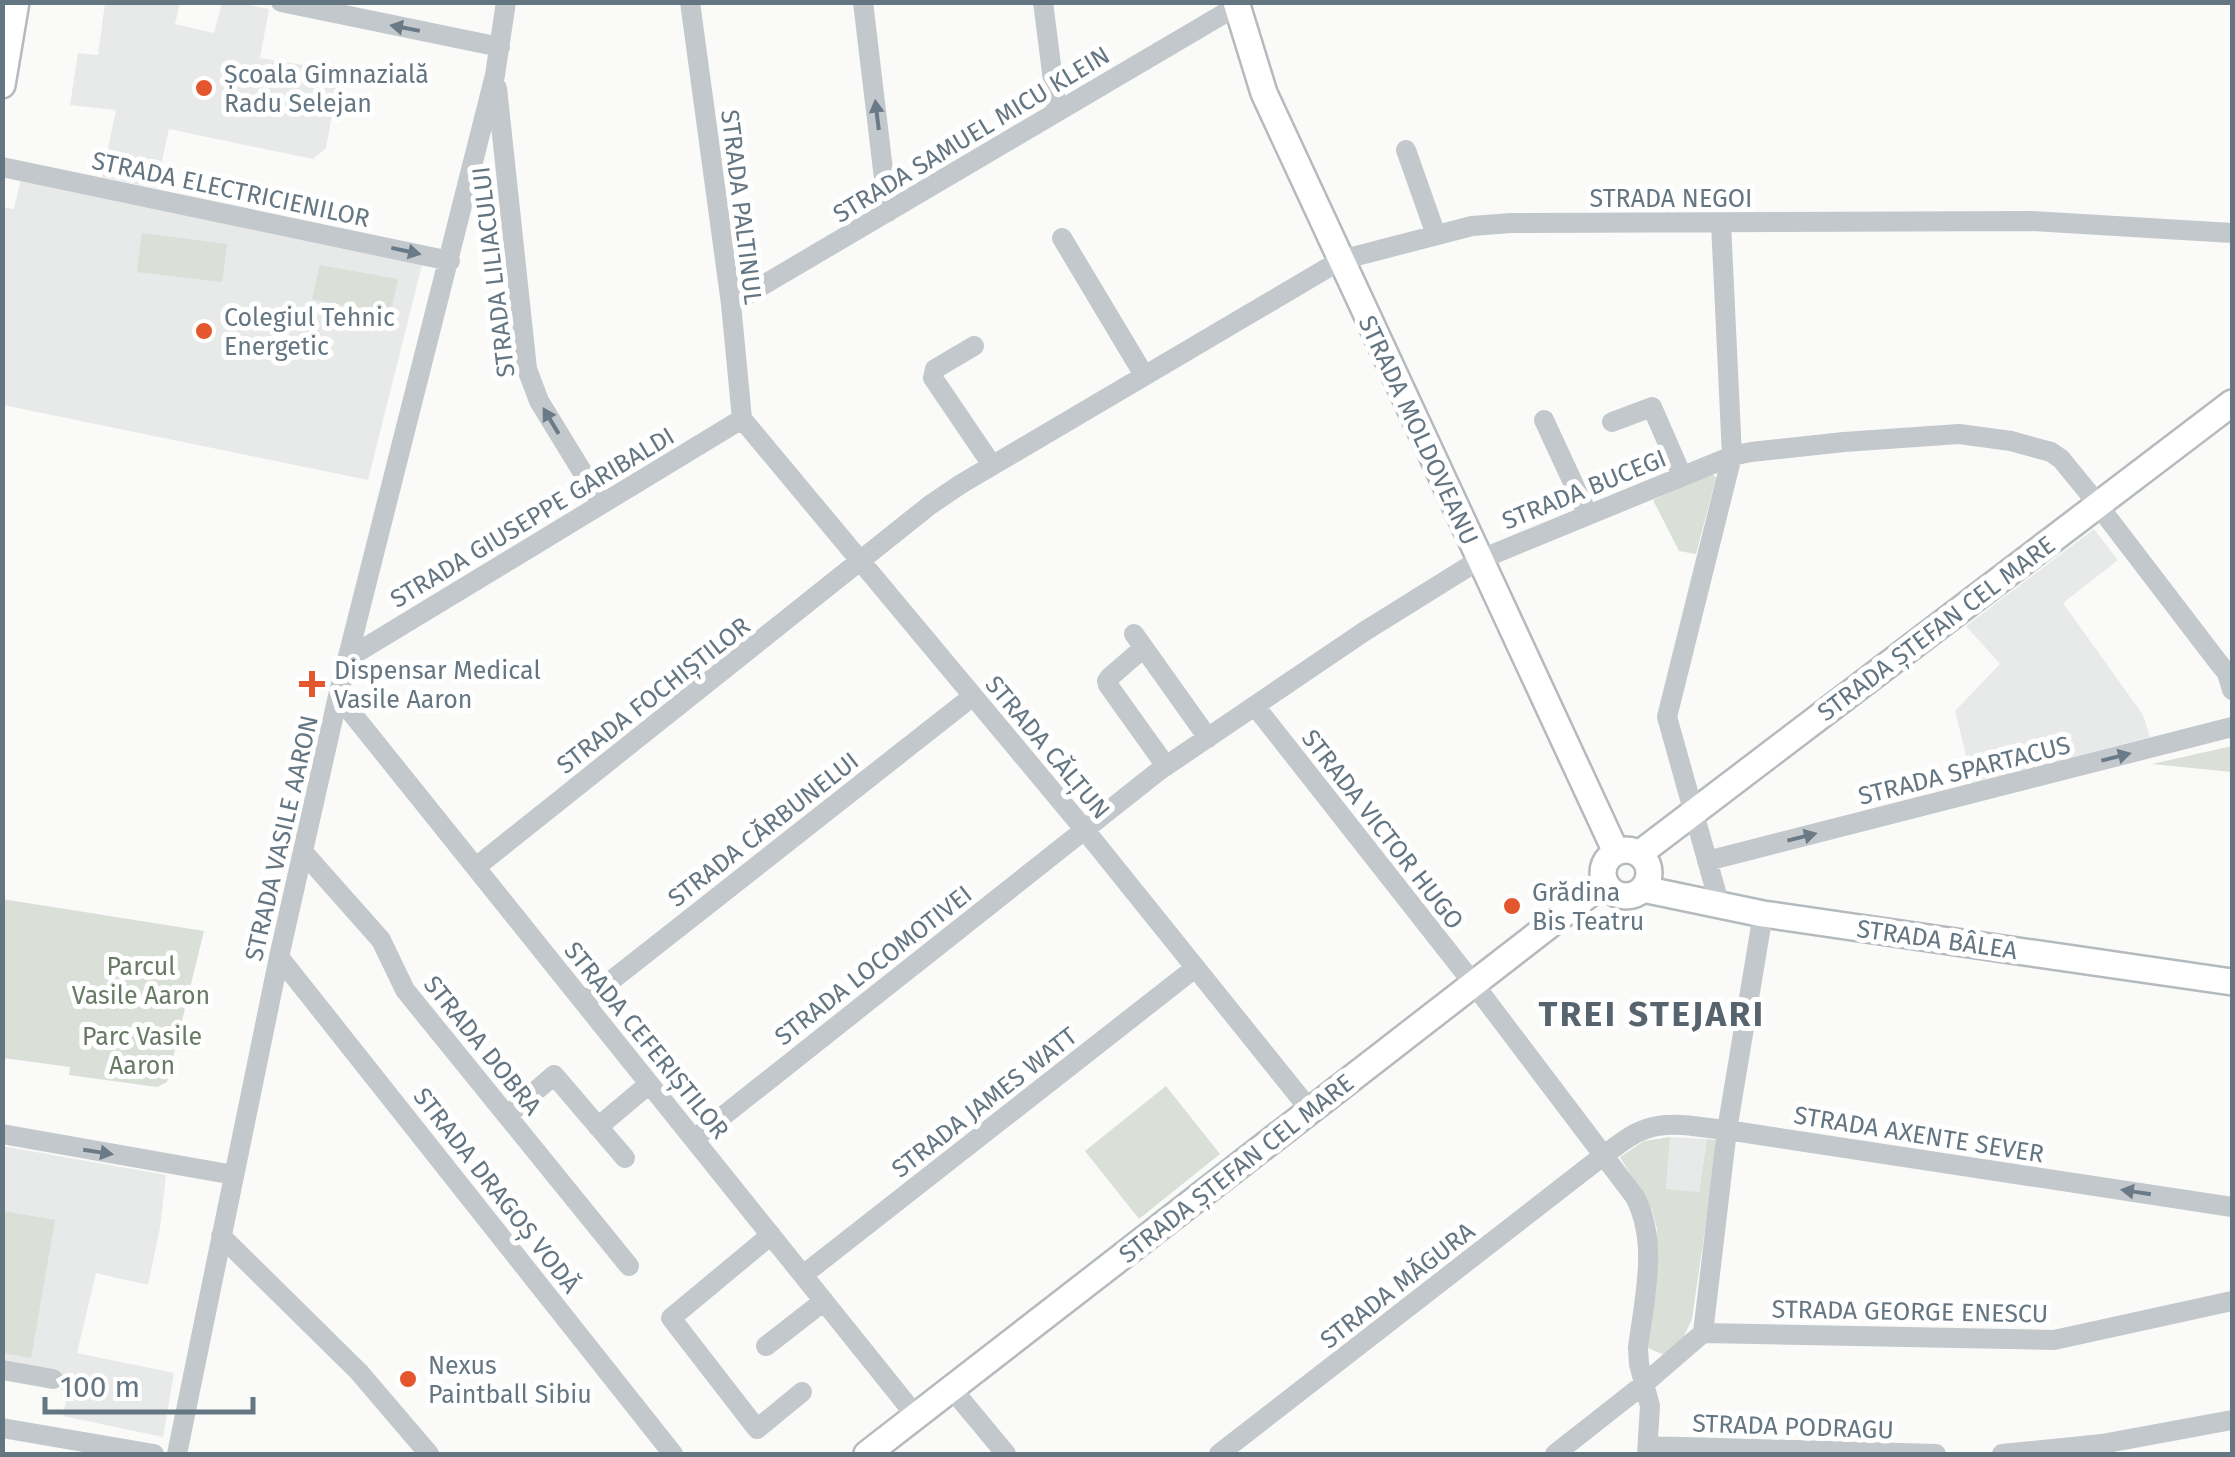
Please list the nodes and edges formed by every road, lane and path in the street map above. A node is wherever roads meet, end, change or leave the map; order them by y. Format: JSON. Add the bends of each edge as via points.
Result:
{"nodes":[{"id":1,"x":16,"y":2,"type":"edge"},
{"id":2,"x":281,"y":2,"type":"edge"},
{"id":3,"x":506,"y":2,"type":"edge"},
{"id":4,"x":690,"y":2,"type":"edge"},
{"id":5,"x":863,"y":2,"type":"edge"},
{"id":6,"x":1043,"y":2,"type":"edge"},
{"id":7,"x":1237,"y":4,"type":"edge"},
{"id":8,"x":500,"y":47,"type":"junction"},
{"id":9,"x":495,"y":74,"type":"junction"},
{"id":10,"x":2,"y":86,"type":"edge"},
{"id":11,"x":1057,"y":112,"type":"junction"},
{"id":12,"x":1406,"y":150,"type":"dead end"},
{"id":13,"x":2,"y":167,"type":"edge"},
{"id":14,"x":888,"y":212,"type":"junction"},
{"id":15,"x":1721,"y":223,"type":"junction"},
{"id":16,"x":2232,"y":233,"type":"edge"},
{"id":17,"x":1436,"y":236,"type":"junction"},
{"id":18,"x":1062,"y":238,"type":"dead end"},
{"id":19,"x":450,"y":260,"type":"junction"},
{"id":20,"x":1340,"y":260,"type":"junction"},
{"id":21,"x":730,"y":304,"type":"junction"},
{"id":22,"x":974,"y":346,"type":"dead end"},
{"id":23,"x":1144,"y":375,"type":"junction"},
{"id":24,"x":2232,"y":402,"type":"edge"},
{"id":25,"x":742,"y":419,"type":"junction"},
{"id":26,"x":1544,"y":420,"type":"dead end"},
{"id":27,"x":1612,"y":422,"type":"dead end"},
{"id":28,"x":1732,"y":456,"type":"junction"},
{"id":29,"x":992,"y":465,"type":"junction"},
{"id":30,"x":1682,"y":476,"type":"junction"},
{"id":31,"x":602,"y":504,"type":"junction"},
{"id":32,"x":2098,"y":505,"type":"junction"},
{"id":33,"x":1588,"y":515,"type":"junction"},
{"id":34,"x":1480,"y":560,"type":"junction"},
{"id":35,"x":861,"y":562,"type":"junction"},
{"id":36,"x":348,"y":658,"type":"junction"},
{"id":37,"x":2232,"y":690,"type":"edge"},
{"id":38,"x":338,"y":696,"type":"junction"},
{"id":39,"x":972,"y":696,"type":"junction"},
{"id":40,"x":1255,"y":706,"type":"junction"},
{"id":41,"x":2232,"y":727,"type":"edge"},
{"id":42,"x":1208,"y":738,"type":"junction"},
{"id":43,"x":1166,"y":766,"type":"junction"},
{"id":44,"x":1693,"y":812,"type":"junction"},
{"id":45,"x":1084,"y":829,"type":"junction"},
{"id":46,"x":303,"y":852,"type":"junction"},
{"id":47,"x":1628,"y":853,"type":"junction"},
{"id":48,"x":1707,"y":862,"type":"junction"},
{"id":49,"x":476,"y":867,"type":"junction"},
{"id":50,"x":1604,"y":882,"type":"junction"},
{"id":51,"x":1643,"y":889,"type":"junction"},
{"id":52,"x":1720,"y":906,"type":"junction"},
{"id":53,"x":1764,"y":914,"type":"junction"},
{"id":54,"x":279,"y":957,"type":"junction"},
{"id":55,"x":1195,"y":968,"type":"junction"},
{"id":56,"x":2232,"y":982,"type":"edge"},
{"id":57,"x":1473,"y":983,"type":"junction"},
{"id":58,"x":584,"y":1002,"type":"junction"},
{"id":59,"x":650,"y":1084,"type":"junction"},
{"id":60,"x":1310,"y":1110,"type":"junction"},
{"id":61,"x":507,"y":1116,"type":"junction"},
{"id":62,"x":598,"y":1127,"type":"junction"},
{"id":63,"x":1727,"y":1130,"type":"junction"},
{"id":64,"x":2,"y":1134,"type":"edge"},
{"id":65,"x":694,"y":1140,"type":"junction"},
{"id":66,"x":1604,"y":1155,"type":"junction"},
{"id":67,"x":625,"y":1158,"type":"dead end"},
{"id":68,"x":234,"y":1175,"type":"junction"},
{"id":69,"x":2232,"y":1207,"type":"edge"},
{"id":70,"x":221,"y":1236,"type":"junction"},
{"id":71,"x":771,"y":1236,"type":"junction"},
{"id":72,"x":628,"y":1266,"type":"dead end"},
{"id":73,"x":803,"y":1275,"type":"junction"},
{"id":74,"x":824,"y":1301,"type":"junction"},
{"id":75,"x":2232,"y":1301,"type":"edge"},
{"id":76,"x":1703,"y":1333,"type":"junction"},
{"id":77,"x":766,"y":1346,"type":"dead end"},
{"id":78,"x":2,"y":1370,"type":"edge"},
{"id":79,"x":53,"y":1379,"type":"dead end"},
{"id":80,"x":1644,"y":1384,"type":"junction"},
{"id":81,"x":952,"y":1389,"type":"junction"},
{"id":82,"x":802,"y":1392,"type":"dead end"},
{"id":83,"x":916,"y":1416,"type":"junction"},
{"id":84,"x":2232,"y":1420,"type":"edge"},
{"id":85,"x":2,"y":1428,"type":"edge"},
{"id":86,"x":1647,"y":1450,"type":"edge"},
{"id":87,"x":154,"y":1454,"type":"edge"},
{"id":88,"x":178,"y":1454,"type":"edge"},
{"id":89,"x":429,"y":1454,"type":"edge"},
{"id":90,"x":674,"y":1454,"type":"edge"},
{"id":91,"x":866,"y":1454,"type":"edge"},
{"id":92,"x":1006,"y":1454,"type":"edge"},
{"id":93,"x":1219,"y":1454,"type":"edge"},
{"id":94,"x":1554,"y":1454,"type":"edge"},
{"id":95,"x":1936,"y":1454,"type":"edge"},
{"id":96,"x":2002,"y":1454,"type":"edge"}],
"edges":[{"from":1,"to":10,"type":"main road"},
{"from":8,"to":2,"type":"street","one_way":true},
{"from":3,"to":8,"type":"street","name":"STRADA VASILE AARON"},
{"from":4,"to":21,"type":"street","name":"STRADA PALTINUL"},
{"from":14,"to":5,"type":"street","one_way":true},
{"from":6,"to":11,"type":"street"},
{"from":7,"to":11,"type":"street","name":"STRADA SAMUEL MICU KLEIN"},
{"from":7,"to":20,"type":"main road","name":"STRADA MOLDOVEANU","via":[[1264,93]]},
{"from":8,"to":9,"type":"street","name":"STRADA VASILE AARON"},
{"from":9,"to":19,"type":"street","name":"STRADA VASILE AARON"},
{"from":31,"to":9,"type":"street","name":"STRADA LILIACULUI","one_way":true,"via":[[539,401],[528,369]]},
{"from":11,"to":14,"type":"street","name":"STRADA SAMUEL MICU KLEIN"},
{"from":12,"to":17,"type":"street"},
{"from":13,"to":19,"type":"street","name":"STRADA ELECTRICIENILOR","one_way":true},
{"from":14,"to":21,"type":"street","name":"STRADA SAMUEL MICU KLEIN"},
{"from":15,"to":16,"type":"street","name":"STRADA NEGOI","via":[[2032,221]]},
{"from":15,"to":17,"type":"street","name":"STRADA NEGOI","via":[[1493,224]]},
{"from":15,"to":28,"type":"street"},
{"from":17,"to":20,"type":"street","name":"STRADA NEGOI"},
{"from":18,"to":23,"type":"street"},
{"from":19,"to":36,"type":"street","name":"STRADA VASILE AARON"},
{"from":20,"to":23,"type":"street","name":"STRADA NEGOI"},
{"from":20,"to":34,"type":"main road","name":"STRADA MOLDOVEANU"},
{"from":21,"to":25,"type":"street","name":"STRADA PALTINUL"},
{"from":22,"to":29,"type":"street","via":[[935,369],[934,378]]},
{"from":23,"to":29,"type":"street","name":"STRADA NEGOI"},
{"from":24,"to":32,"type":"main road","name":"STRADA ȘTEFAN CEL MARE"},
{"from":25,"to":31,"type":"street","name":"STRADA GIUSEPPE GARIBALDI"},
{"from":25,"to":35,"type":"street","name":"STRADA CĂLȚUN"},
{"from":26,"to":33,"type":"street"},
{"from":27,"to":30,"type":"street","via":[[1652,407]]},
{"from":28,"to":30,"type":"street","name":"STRADA BUCEGI"},
{"from":28,"to":32,"type":"street","name":"STRADA BUCEGI","via":[[1958,434],[2012,441],[2061,459]]},
{"from":28,"to":44,"type":"street","via":[[1666,717]]},
{"from":29,"to":35,"type":"street","name":"STRADA NEGOI"},
{"from":30,"to":33,"type":"street","name":"STRADA BUCEGI"},
{"from":31,"to":36,"type":"street","name":"STRADA GIUSEPPE GARIBALDI"},
{"from":32,"to":37,"type":"street","name":"STRADA BUCEGI","via":[[2226,673]]},
{"from":32,"to":44,"type":"main road","name":"STRADA ȘTEFAN CEL MARE"},
{"from":33,"to":34,"type":"street","name":"STRADA BUCEGI"},
{"from":34,"to":40,"type":"street","name":"STRADA BUCEGI"},
{"from":34,"to":47,"type":"main road","name":"STRADA MOLDOVEANU"},
{"from":35,"to":39,"type":"street","name":"STRADA CĂLȚUN"},
{"from":35,"to":49,"type":"street","name":"STRADA FOCHIȘTILOR"},
{"from":36,"to":38,"type":"street","name":"STRADA VASILE AARON"},
{"from":38,"to":46,"type":"street","name":"STRADA VASILE AARON"},
{"from":38,"to":49,"type":"street","name":"STRADA CEFERIȘTILOR"},
{"from":39,"to":45,"type":"street","name":"STRADA CĂLȚUN"},
{"from":39,"to":58,"type":"street","name":"STRADA CĂRBUNELUI"},
{"from":40,"to":42,"type":"street","name":"STRADA BUCEGI"},
{"from":40,"to":57,"type":"street","name":"STRADA VICTOR HUGO"},
{"from":48,"to":41,"type":"street","name":"STRADA SPARTACUS","one_way":true},
{"from":42,"to":43,"type":"street","name":"STRADA BUCEGI"},
{"from":42,"to":43,"type":"street","via":[[1137,642],[1108,685]]},
{"from":43,"to":45,"type":"street","name":"STRADA BUCEGI"},
{"from":44,"to":47,"type":"main road","name":"STRADA ȘTEFAN CEL MARE"},
{"from":44,"to":48,"type":"street"},
{"from":45,"to":55,"type":"street","name":"STRADA CĂLȚUN"},
{"from":45,"to":65,"type":"street","name":"STRADA LOCOMOTIVEI"},
{"from":46,"to":54,"type":"street","name":"STRADA VASILE AARON"},
{"from":46,"to":61,"type":"street","name":"STRADA DOBRA","via":[[382,940],[405,990]]},
{"from":47,"to":50,"type":"main road","via":[[1609,858]]},
{"from":47,"to":51,"type":"main road","via":[[1647,864]]},
{"from":48,"to":52,"type":"street"},
{"from":49,"to":58,"type":"street","name":"STRADA CEFERIȘTILOR"},
{"from":50,"to":51,"type":"main road","via":[[1618,895]]},
{"from":50,"to":57,"type":"main road","name":"STRADA ȘTEFAN CEL MARE"},
{"from":51,"to":52,"type":"main road","name":"STRADA BÂLEA"},
{"from":52,"to":53,"type":"main road","name":"STRADA BÂLEA"},
{"from":53,"to":56,"type":"main road","name":"STRADA BÂLEA"},
{"from":53,"to":63,"type":"street"},
{"from":54,"to":68,"type":"street","name":"STRADA VASILE AARON"},
{"from":54,"to":90,"type":"street","name":"STRADA DRAGOȘ VODĂ"},
{"from":55,"to":60,"type":"street","name":"STRADA CĂLȚUN"},
{"from":55,"to":73,"type":"street","name":"STRADA JAMES WATT"},
{"from":57,"to":60,"type":"main road","name":"STRADA ȘTEFAN CEL MARE"},
{"from":57,"to":66,"type":"street","name":"STRADA VICTOR HUGO"},
{"from":58,"to":59,"type":"street","name":"STRADA CEFERIȘTILOR"},
{"from":59,"to":62,"type":"street"},
{"from":59,"to":65,"type":"street","name":"STRADA CEFERIȘTILOR"},
{"from":60,"to":81,"type":"main road","name":"STRADA ȘTEFAN CEL MARE"},
{"from":61,"to":62,"type":"street","via":[[554,1076]]},
{"from":61,"to":72,"type":"street","name":"STRADA DOBRA"},
{"from":62,"to":67,"type":"street"},
{"from":63,"to":66,"type":"street","name":"STRADA AXENTE SEVER","via":[[1656,1126]]},
{"from":69,"to":63,"type":"street","name":"STRADA AXENTE SEVER","one_way":true},
{"from":63,"to":76,"type":"street"},
{"from":64,"to":68,"type":"street","one_way":true},
{"from":65,"to":71,"type":"street","name":"STRADA CEFERIȘTILOR"},
{"from":66,"to":80,"type":"street","name":"STRADA VICTOR HUGO","via":[[1645,1222],[1638,1348]]},
{"from":66,"to":93,"type":"street","name":"STRADA MĂGURA"},
{"from":68,"to":70,"type":"street","name":"STRADA VASILE AARON"},
{"from":70,"to":88,"type":"street","name":"STRADA VASILE AARON"},
{"from":70,"to":89,"type":"street","via":[[359,1372]]},
{"from":71,"to":73,"type":"street","name":"STRADA CEFERIȘTILOR"},
{"from":71,"to":82,"type":"street","via":[[671,1318],[757,1428]]},
{"from":73,"to":74,"type":"street","name":"STRADA CEFERIȘTILOR"},
{"from":74,"to":77,"type":"street"},
{"from":74,"to":83,"type":"street","name":"STRADA CEFERIȘTILOR"},
{"from":75,"to":76,"type":"street","name":"STRADA GEORGE ENESCU","via":[[2054,1340]]},
{"from":76,"to":80,"type":"street"},
{"from":78,"to":79,"type":"street"},
{"from":80,"to":86,"type":"street","name":"STRADA VICTOR HUGO"},
{"from":80,"to":94,"type":"street"},
{"from":81,"to":83,"type":"main road","name":"STRADA ȘTEFAN CEL MARE"},
{"from":81,"to":92,"type":"street"},
{"from":83,"to":91,"type":"main road","name":"STRADA ȘTEFAN CEL MARE"},
{"from":84,"to":96,"type":"street"},
{"from":85,"to":87,"type":"street"},
{"from":86,"to":95,"type":"street","name":"STRADA PODRAGU"}]}
